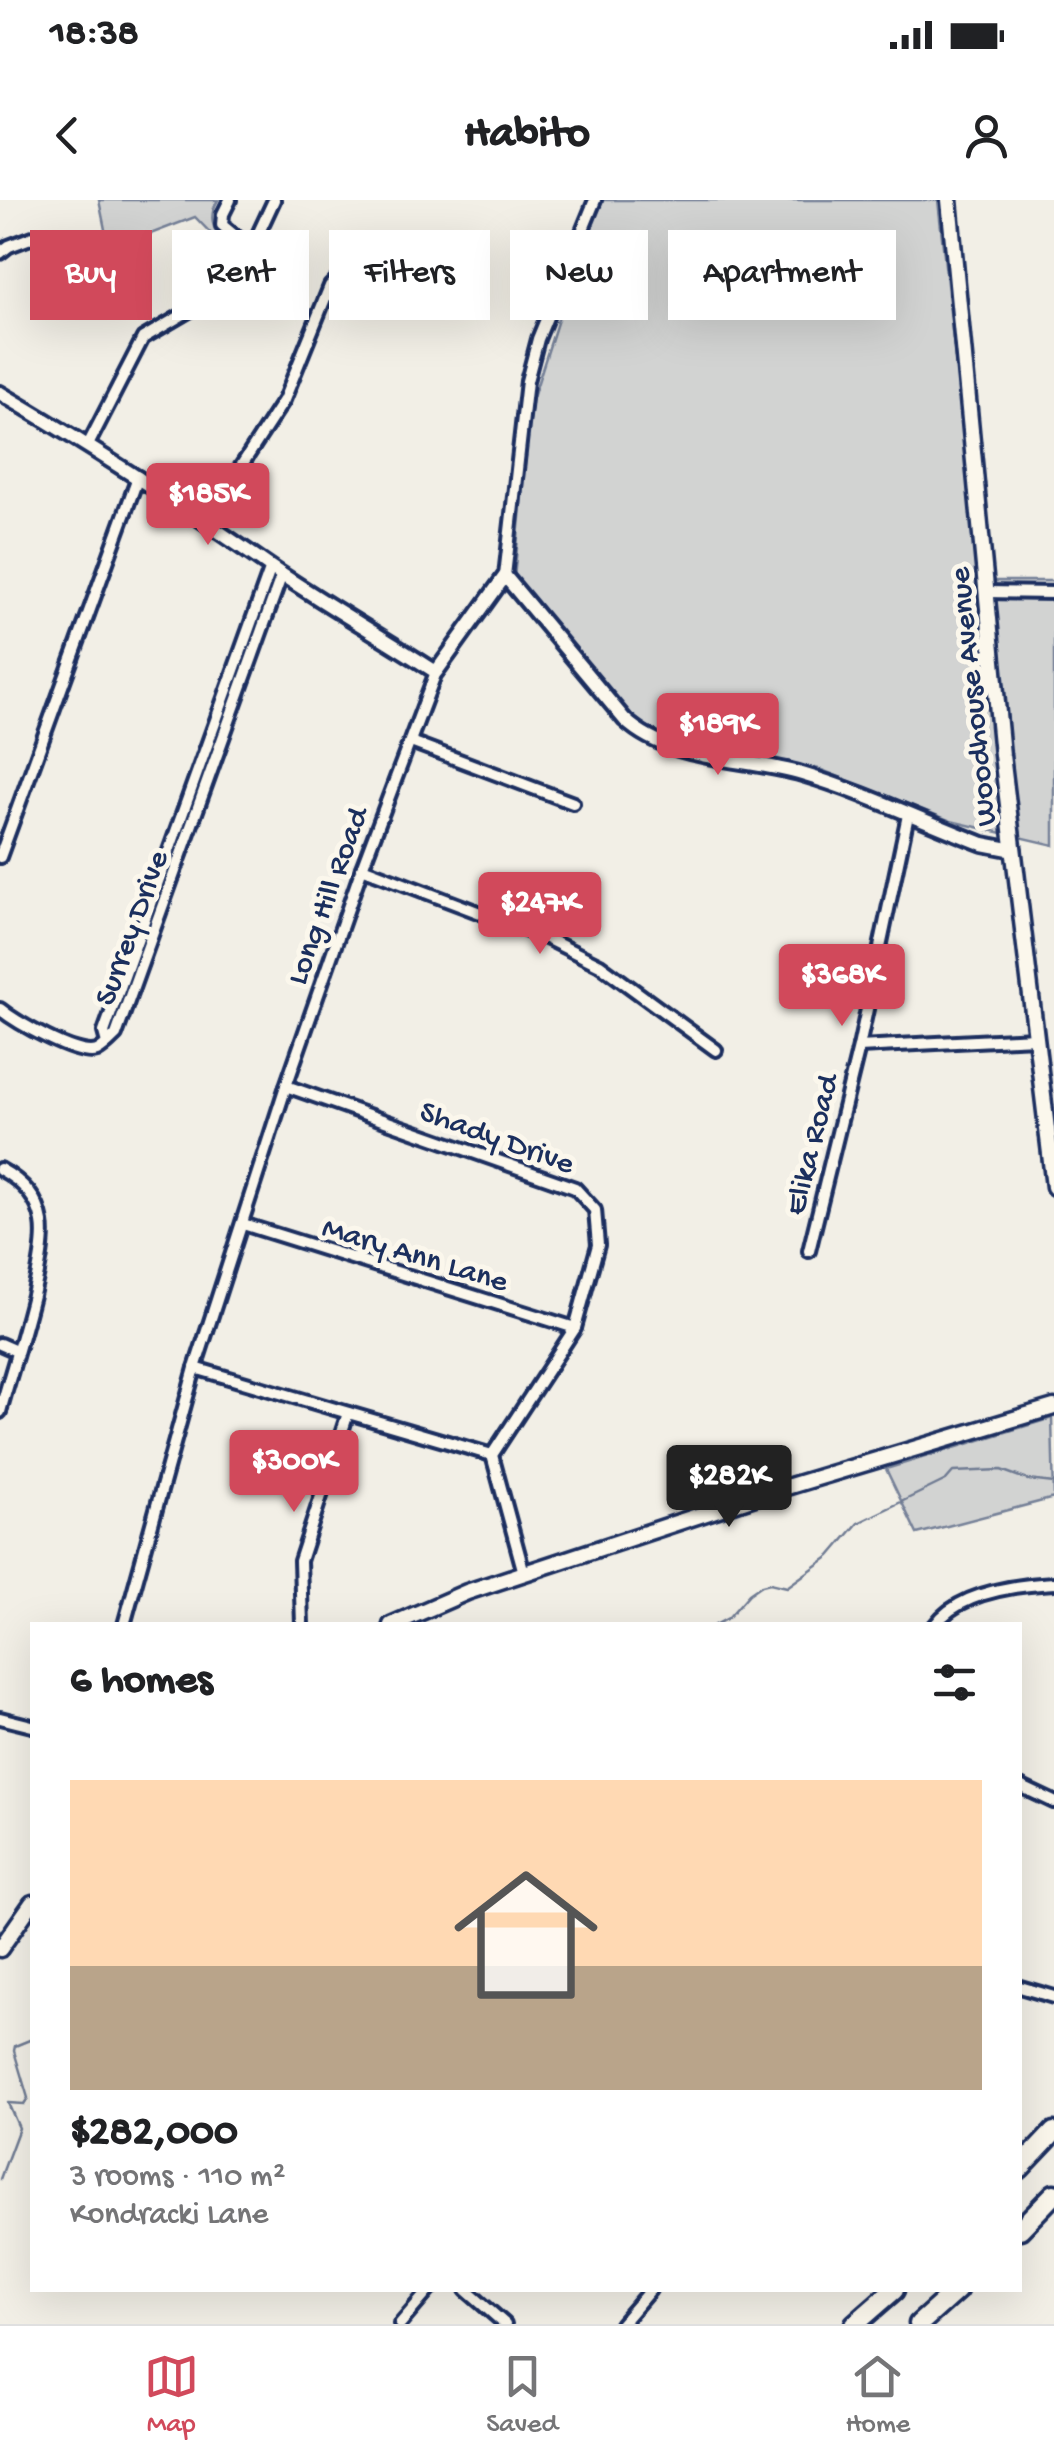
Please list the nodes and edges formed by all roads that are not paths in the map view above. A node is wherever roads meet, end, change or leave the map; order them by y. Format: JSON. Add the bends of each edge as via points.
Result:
{"nodes":[{"id":1,"x":230,"y":200,"type":"edge"},
{"id":2,"x":274,"y":200,"type":"edge"},
{"id":3,"x":595,"y":200,"type":"edge"},
{"id":4,"x":949,"y":200,"type":"edge"},
{"id":5,"x":228,"y":230,"type":"edge"},
{"id":6,"x":261,"y":230,"type":"edge"},
{"id":7,"x":30,"y":238,"type":"edge"},
{"id":8,"x":0,"y":253,"type":"edge"},
{"id":9,"x":329,"y":288,"type":"edge"},
{"id":10,"x":174,"y":320,"type":"edge"},
{"id":11,"x":0,"y":393,"type":"edge"},
{"id":12,"x":88,"y":445,"type":"junction"},
{"id":13,"x":138,"y":477,"type":"junction"},
{"id":14,"x":206,"y":520,"type":"junction"},
{"id":15,"x":276,"y":571,"type":"junction"},
{"id":16,"x":504,"y":576,"type":"junction"},
{"id":17,"x":986,"y":592,"type":"junction"},
{"id":18,"x":1054,"y":593,"type":"edge"},
{"id":19,"x":436,"y":672,"type":"junction"},
{"id":20,"x":411,"y":742,"type":"junction"},
{"id":21,"x":573,"y":803,"type":"dead end"},
{"id":22,"x":908,"y":815,"type":"junction"},
{"id":23,"x":1014,"y":850,"type":"junction"},
{"id":24,"x":0,"y":856,"type":"edge"},
{"id":25,"x":362,"y":868,"type":"junction"},
{"id":26,"x":0,"y":1010,"type":"edge"},
{"id":27,"x":1036,"y":1038,"type":"junction"},
{"id":28,"x":859,"y":1047,"type":"junction"},
{"id":29,"x":716,"y":1050,"type":"dead end"},
{"id":30,"x":286,"y":1086,"type":"junction"},
{"id":31,"x":0,"y":1169,"type":"edge"},
{"id":32,"x":1054,"y":1187,"type":"edge"},
{"id":33,"x":243,"y":1224,"type":"junction"},
{"id":34,"x":809,"y":1250,"type":"dead end"},
{"id":35,"x":575,"y":1328,"type":"junction"},
{"id":36,"x":0,"y":1344,"type":"edge"},
{"id":37,"x":16,"y":1351,"type":"junction"},
{"id":38,"x":195,"y":1368,"type":"junction"},
{"id":39,"x":1054,"y":1407,"type":"edge"},
{"id":40,"x":0,"y":1412,"type":"edge"},
{"id":41,"x":348,"y":1413,"type":"junction"},
{"id":42,"x":492,"y":1455,"type":"junction"},
{"id":43,"x":524,"y":1573,"type":"junction"},
{"id":44,"x":1054,"y":1582,"type":"edge"},
{"id":45,"x":125,"y":1622,"type":"edge"},
{"id":46,"x":302,"y":1622,"type":"edge"},
{"id":47,"x":399,"y":1622,"type":"edge"},
{"id":48,"x":936,"y":1622,"type":"edge"},
{"id":49,"x":0,"y":1718,"type":"edge"},
{"id":50,"x":30,"y":1726,"type":"edge"},
{"id":51,"x":1022,"y":1787,"type":"edge"},
{"id":52,"x":1054,"y":1802,"type":"edge"},
{"id":53,"x":30,"y":1905,"type":"edge"},
{"id":54,"x":0,"y":1949,"type":"edge"},
{"id":55,"x":1022,"y":1988,"type":"edge"},
{"id":56,"x":1054,"y":1997,"type":"edge"},
{"id":57,"x":1054,"y":2132,"type":"edge"},
{"id":58,"x":1022,"y":2166,"type":"edge"},
{"id":59,"x":1054,"y":2194,"type":"edge"},
{"id":60,"x":1022,"y":2228,"type":"edge"},
{"id":61,"x":427,"y":2292,"type":"edge"},
{"id":62,"x":468,"y":2292,"type":"edge"},
{"id":63,"x":648,"y":2292,"type":"edge"},
{"id":64,"x":892,"y":2292,"type":"edge"},
{"id":65,"x":955,"y":2292,"type":"edge"},
{"id":66,"x":400,"y":2324,"type":"edge"},
{"id":67,"x":505,"y":2324,"type":"edge"},
{"id":68,"x":620,"y":2324,"type":"edge"},
{"id":69,"x":856,"y":2324,"type":"edge"},
{"id":70,"x":920,"y":2324,"type":"edge"}],
"edges":[{"from":1,"to":5,"type":"street","via":[[222,225]]},
{"from":2,"to":6,"type":"street"},
{"from":3,"to":16,"type":"street","name":"Long Hill Road","via":[[527,381]]},
{"from":4,"to":17,"type":"main road","name":"Woodhouse Avenue"},
{"from":7,"to":8,"type":"street"},
{"from":9,"to":14,"type":"street","via":[[284,400]]},
{"from":10,"to":12,"type":"street","via":[[143,338]]},
{"from":11,"to":12,"type":"street"},
{"from":12,"to":13,"type":"street"},
{"from":13,"to":14,"type":"street"},
{"from":13,"to":24,"type":"street"},
{"from":14,"to":15,"type":"street"},
{"from":15,"to":19,"type":"street"},
{"from":15,"to":26,"type":"street","name":"Surrey Drive","via":[[104,1032],[107,1043],[86,1051],[31,1031]]},
{"from":16,"to":19,"type":"street","name":"Long Hill Road"},
{"from":16,"to":22,"type":"street","via":[[625,720],[647,736],[802,774]]},
{"from":17,"to":18,"type":"street"},
{"from":17,"to":23,"type":"main road","name":"Woodhouse Avenue"},
{"from":19,"to":20,"type":"street","name":"Long Hill Road"},
{"from":20,"to":21,"type":"street"},
{"from":20,"to":25,"type":"street","name":"Long Hill Road"},
{"from":22,"to":23,"type":"street"},
{"from":22,"to":28,"type":"street","name":"Elika Road"},
{"from":23,"to":27,"type":"main road","name":"Woodhouse Avenue"},
{"from":25,"to":29,"type":"street","via":[[546,938],[600,966]]},
{"from":25,"to":30,"type":"street","name":"Long Hill Road"},
{"from":27,"to":28,"type":"street"},
{"from":27,"to":32,"type":"main road","name":"Woodhouse Avenue"},
{"from":28,"to":34,"type":"street","name":"Elika Road"},
{"from":30,"to":33,"type":"street","name":"Long Hill Road"},
{"from":30,"to":35,"type":"street","name":"Shady Drive","via":[[576,1188],[595,1210],[598,1246]]},
{"from":31,"to":37,"type":"street","via":[[31,1194],[42,1224],[40,1259]]},
{"from":33,"to":35,"type":"street","name":"Mary Ann Lane"},
{"from":33,"to":38,"type":"street","name":"Long Hill Road"},
{"from":35,"to":42,"type":"street","name":"Shady Drive"},
{"from":36,"to":37,"type":"street"},
{"from":37,"to":40,"type":"street"},
{"from":38,"to":41,"type":"street"},
{"from":38,"to":45,"type":"street","name":"Long Hill Road"},
{"from":39,"to":43,"type":"main road"},
{"from":41,"to":42,"type":"street"},
{"from":41,"to":46,"type":"street","via":[[300,1561]]},
{"from":42,"to":43,"type":"street"},
{"from":43,"to":47,"type":"main road"},
{"from":44,"to":48,"type":"street","via":[[980,1596]]},
{"from":49,"to":50,"type":"street"},
{"from":51,"to":52,"type":"street"},
{"from":53,"to":54,"type":"main road"},
{"from":55,"to":56,"type":"street"},
{"from":57,"to":58,"type":"highway"},
{"from":59,"to":60,"type":"highway"},
{"from":61,"to":66,"type":"street"},
{"from":62,"to":67,"type":"street"},
{"from":63,"to":68,"type":"street"},
{"from":64,"to":69,"type":"highway"},
{"from":65,"to":70,"type":"highway"}]}
